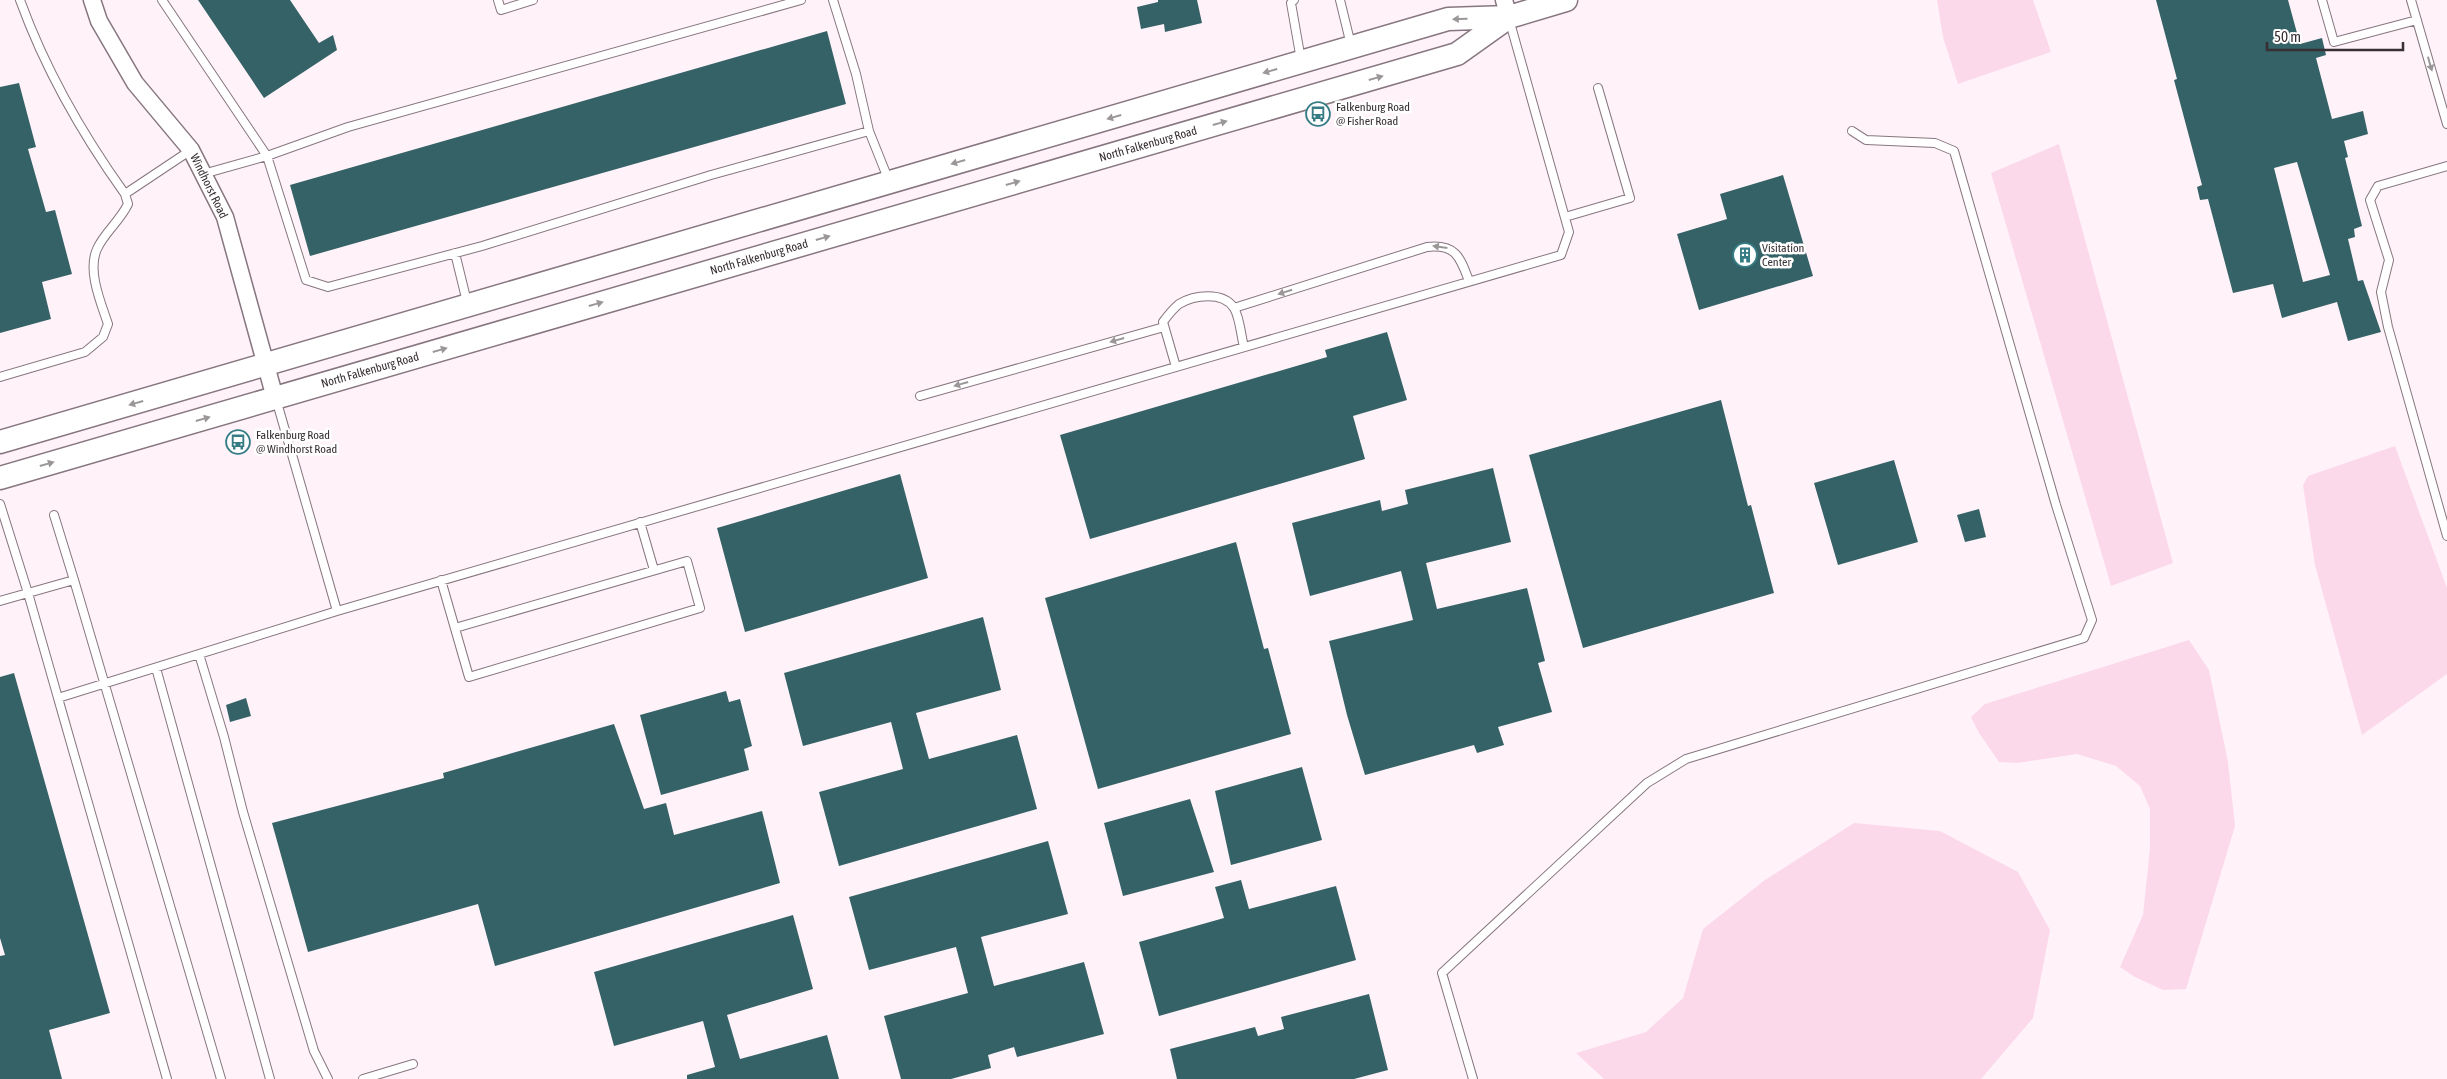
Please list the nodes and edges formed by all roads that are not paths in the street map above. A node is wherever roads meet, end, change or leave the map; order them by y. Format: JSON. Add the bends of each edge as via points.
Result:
{"nodes":[{"id":1,"x":20,"y":0,"type":"edge"},
{"id":2,"x":92,"y":0,"type":"edge"},
{"id":3,"x":162,"y":0,"type":"edge"},
{"id":4,"x":498,"y":0,"type":"edge"},
{"id":5,"x":533,"y":0,"type":"edge"},
{"id":6,"x":801,"y":0,"type":"edge"},
{"id":7,"x":833,"y":0,"type":"edge"},
{"id":8,"x":1294,"y":0,"type":"edge"},
{"id":9,"x":1340,"y":0,"type":"edge"},
{"id":10,"x":1566,"y":0,"type":"edge"},
{"id":11,"x":2322,"y":0,"type":"edge"},
{"id":12,"x":2411,"y":0,"type":"edge"},
{"id":13,"x":1506,"y":8,"type":"edge"},
{"id":14,"x":2417,"y":20,"type":"junction"},
{"id":15,"x":1352,"y":47,"type":"junction"},
{"id":16,"x":1301,"y":62,"type":"junction"},
{"id":17,"x":1598,"y":88,"type":"dead end"},
{"id":18,"x":2447,"y":124,"type":"edge"},
{"id":19,"x":1852,"y":131,"type":"dead end"},
{"id":20,"x":869,"y":132,"type":"junction"},
{"id":21,"x":191,"y":150,"type":"junction"},
{"id":22,"x":267,"y":156,"type":"junction"},
{"id":23,"x":2447,"y":166,"type":"edge"},
{"id":24,"x":203,"y":174,"type":"junction"},
{"id":25,"x":890,"y":182,"type":"junction"},
{"id":26,"x":125,"y":194,"type":"junction"},
{"id":27,"x":899,"y":216,"type":"junction"},
{"id":28,"x":1565,"y":217,"type":"junction"},
{"id":29,"x":455,"y":253,"type":"junction"},
{"id":30,"x":1470,"y":281,"type":"junction"},
{"id":31,"x":468,"y":306,"type":"junction"},
{"id":32,"x":1234,"y":308,"type":"junction"},
{"id":33,"x":1164,"y":327,"type":"junction"},
{"id":34,"x":1244,"y":347,"type":"junction"},
{"id":35,"x":266,"y":365,"type":"junction"},
{"id":36,"x":1176,"y":367,"type":"junction"},
{"id":37,"x":0,"y":377,"type":"edge"},
{"id":38,"x":920,"y":396,"type":"dead end"},
{"id":39,"x":275,"y":398,"type":"junction"},
{"id":40,"x":0,"y":442,"type":"edge"},
{"id":41,"x":0,"y":478,"type":"edge"},
{"id":42,"x":0,"y":504,"type":"edge"},
{"id":43,"x":54,"y":515,"type":"dead end"},
{"id":44,"x":640,"y":522,"type":"junction"},
{"id":45,"x":2447,"y":536,"type":"edge"},
{"id":46,"x":654,"y":570,"type":"junction"},
{"id":47,"x":74,"y":580,"type":"junction"},
{"id":48,"x":441,"y":580,"type":"junction"},
{"id":49,"x":28,"y":593,"type":"junction"},
{"id":50,"x":0,"y":601,"type":"edge"},
{"id":51,"x":337,"y":611,"type":"junction"},
{"id":52,"x":455,"y":628,"type":"junction"},
{"id":53,"x":199,"y":654,"type":"junction"},
{"id":54,"x":156,"y":668,"type":"junction"},
{"id":55,"x":104,"y":684,"type":"junction"},
{"id":56,"x":58,"y":698,"type":"junction"},
{"id":57,"x":413,"y":1064,"type":"dead end"},
{"id":58,"x":167,"y":1079,"type":"edge"},
{"id":59,"x":221,"y":1079,"type":"edge"},
{"id":60,"x":270,"y":1079,"type":"edge"},
{"id":61,"x":328,"y":1079,"type":"edge"},
{"id":62,"x":363,"y":1079,"type":"edge"},
{"id":63,"x":1473,"y":1079,"type":"edge"}],
"edges":[{"from":1,"to":26,"type":"lane","via":[[48,70],[103,164]]},
{"from":2,"to":21,"type":"street","name":"Windhorst Road","via":[[99,22],[134,83]]},
{"from":3,"to":22,"type":"lane"},
{"from":4,"to":5,"type":"lane","via":[[501,10]]},
{"from":6,"to":22,"type":"lane","via":[[348,127]]},
{"from":7,"to":20,"type":"lane","via":[[856,74]]},
{"from":8,"to":16,"type":"lane","via":[[1291,2]]},
{"from":9,"to":15,"type":"lane"},
{"from":10,"to":13,"type":"street","name":"North Falkenburg Road"},
{"from":11,"to":14,"type":"lane","via":[[2334,42]]},
{"from":12,"to":14,"type":"lane"},
{"from":13,"to":15,"type":"street","name":"North Falkenburg Road","one_way":true,"via":[[1448,19]]},
{"from":27,"to":13,"type":"street","name":"North Falkenburg Road","one_way":true,"via":[[1457,54]]},
{"from":13,"to":28,"type":"lane"},
{"from":14,"to":18,"type":"lane","one_way":true},
{"from":15,"to":16,"type":"street","name":"North Falkenburg Road"},
{"from":16,"to":25,"type":"street","name":"North Falkenburg Road","one_way":true},
{"from":17,"to":28,"type":"lane","via":[[1630,198]]},
{"from":19,"to":63,"type":"lane","via":[[1866,140],[1935,143],[1954,151],[2092,620],[2084,638],[1686,759],[1647,783],[1442,973]]},
{"from":20,"to":25,"type":"lane"},
{"from":20,"to":29,"type":"lane","via":[[711,175]]},
{"from":21,"to":24,"type":"street","name":"Windhorst Road"},
{"from":21,"to":26,"type":"lane"},
{"from":22,"to":24,"type":"lane"},
{"from":22,"to":29,"type":"lane","via":[[306,280],[328,287]]},
{"from":23,"to":45,"type":"lane","via":[[2378,186],[2370,200],[2389,260],[2381,292],[2388,327]]},
{"from":24,"to":35,"type":"street","name":"Windhorst Road","via":[[225,217]]},
{"from":25,"to":27,"type":"street"},
{"from":25,"to":31,"type":"street","name":"North Falkenburg Road"},
{"from":26,"to":37,"type":"lane","via":[[128,204],[121,218],[97,250],[97,289],[108,324],[102,337],[85,352]]},
{"from":39,"to":27,"type":"street","name":"North Falkenburg Road","one_way":true},
{"from":28,"to":30,"type":"lane","via":[[1568,232],[1561,254]]},
{"from":29,"to":31,"type":"lane"},
{"from":30,"to":32,"type":"lane","one_way":true,"via":[[1461,258],[1439,245]]},
{"from":30,"to":34,"type":"lane"},
{"from":31,"to":35,"type":"street","name":"North Falkenburg Road"},
{"from":32,"to":33,"type":"lane","via":[[1211,296],[1193,299],[1179,304],[1168,314]]},
{"from":32,"to":34,"type":"lane"},
{"from":33,"to":36,"type":"lane"},
{"from":33,"to":38,"type":"lane","one_way":true},
{"from":34,"to":36,"type":"lane"},
{"from":35,"to":39,"type":"street","name":"Windhorst Road"},
{"from":35,"to":40,"type":"street","name":"North Falkenburg Road","one_way":true},
{"from":36,"to":44,"type":"lane"},
{"from":41,"to":39,"type":"street","name":"North Falkenburg Road","one_way":true},
{"from":39,"to":51,"type":"lane"},
{"from":42,"to":49,"type":"lane"},
{"from":43,"to":47,"type":"lane"},
{"from":44,"to":46,"type":"lane"},
{"from":44,"to":48,"type":"lane"},
{"from":46,"to":52,"type":"lane"},
{"from":46,"to":52,"type":"lane","via":[[687,561],[700,608],[468,676]]},
{"from":47,"to":49,"type":"lane"},
{"from":47,"to":55,"type":"lane"},
{"from":48,"to":51,"type":"lane"},
{"from":48,"to":52,"type":"lane"},
{"from":49,"to":50,"type":"lane"},
{"from":49,"to":56,"type":"lane"},
{"from":51,"to":53,"type":"lane"},
{"from":53,"to":54,"type":"lane"},
{"from":53,"to":61,"type":"lane","via":[[314,1052]]},
{"from":54,"to":55,"type":"lane"},
{"from":54,"to":60,"type":"lane"},
{"from":55,"to":56,"type":"lane"},
{"from":55,"to":59,"type":"lane"},
{"from":56,"to":58,"type":"lane"},
{"from":57,"to":62,"type":"lane"}]}
